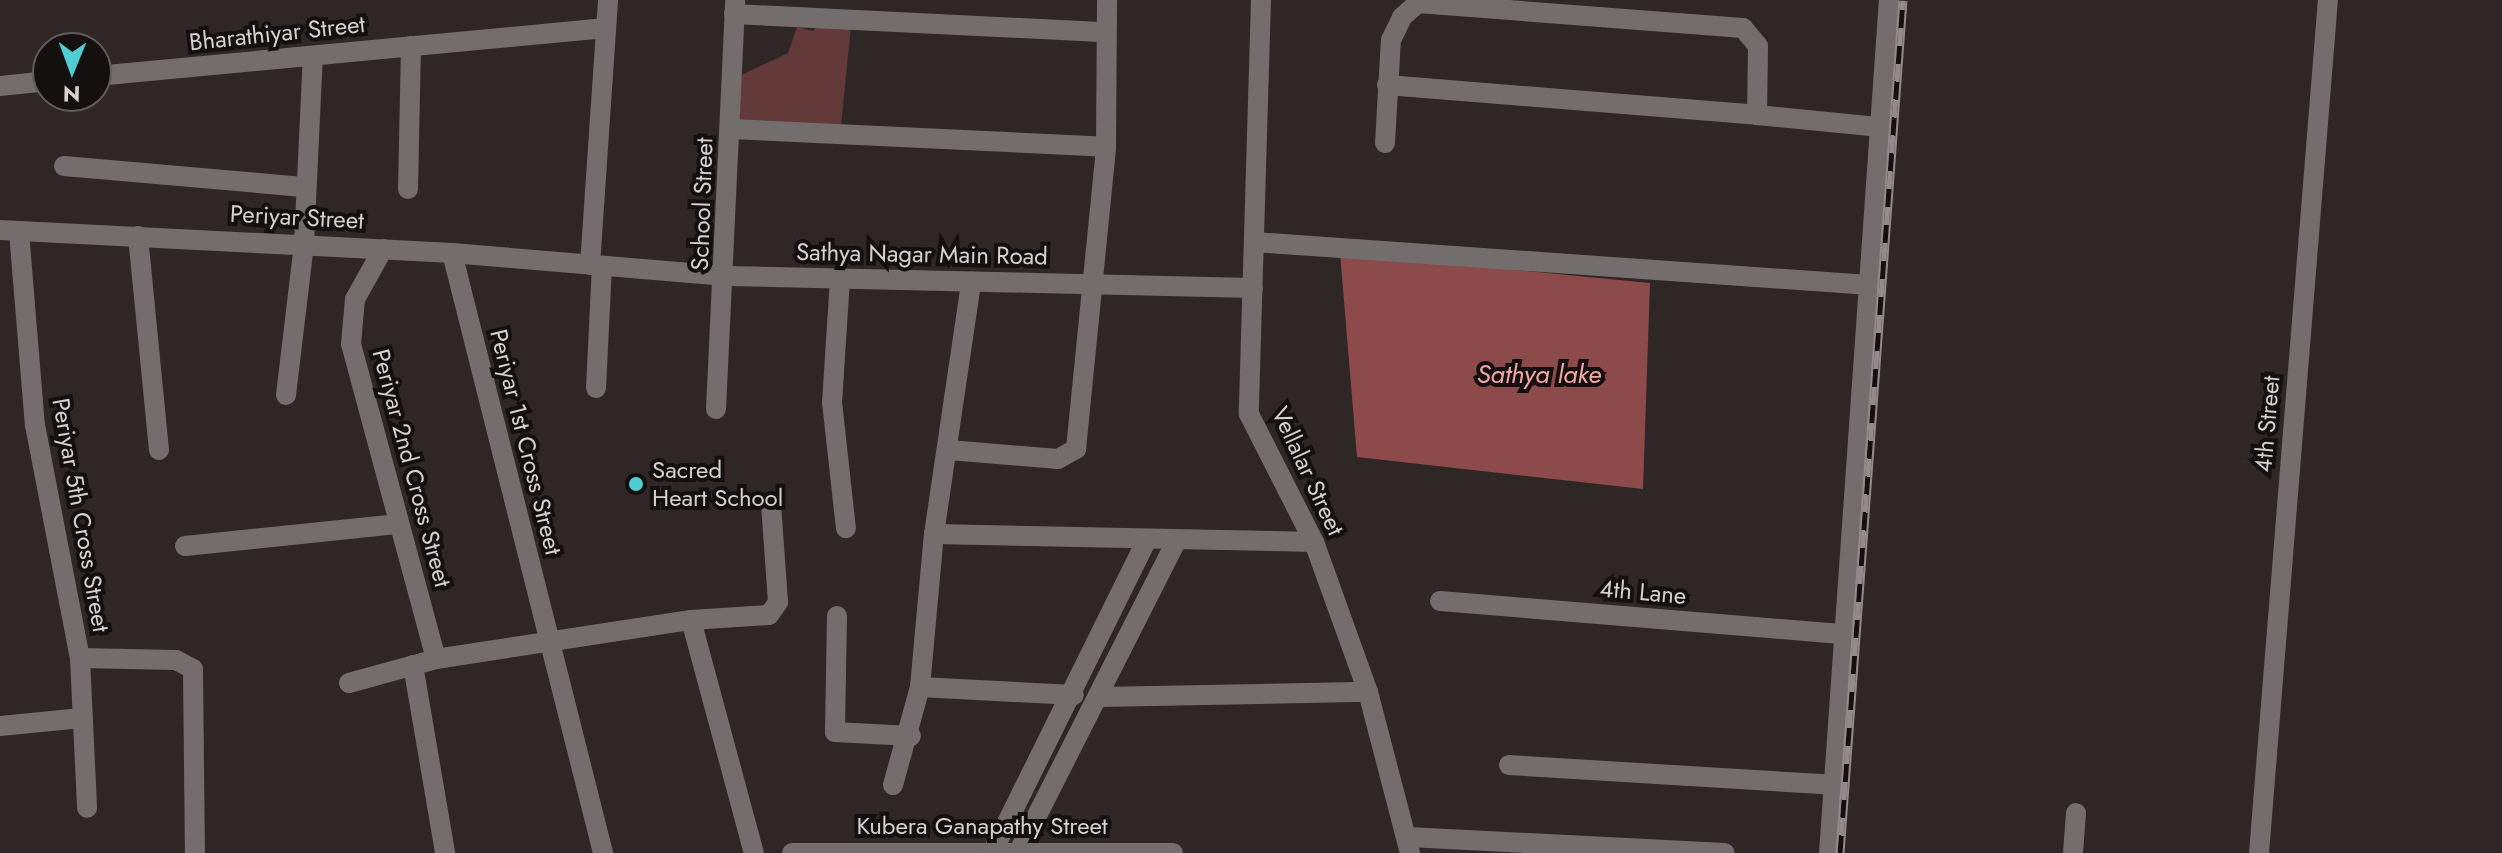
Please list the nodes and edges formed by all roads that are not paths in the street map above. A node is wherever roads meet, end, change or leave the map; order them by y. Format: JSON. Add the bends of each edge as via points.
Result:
{"nodes":[{"id":1,"x":608,"y":0,"type":"edge"},
{"id":2,"x":1107,"y":0,"type":"edge"},
{"id":3,"x":1261,"y":0,"type":"edge"},
{"id":4,"x":1889,"y":0,"type":"edge"},
{"id":5,"x":2328,"y":0,"type":"edge"},
{"id":6,"x":1419,"y":1,"type":"edge"},
{"id":7,"x":1520,"y":5,"type":"edge"},
{"id":8,"x":734,"y":7,"type":"edge"},
{"id":9,"x":606,"y":28,"type":"junction"},
{"id":10,"x":1106,"y":32,"type":"junction"},
{"id":11,"x":411,"y":46,"type":"junction"},
{"id":12,"x":313,"y":56,"type":"junction"},
{"id":13,"x":112,"y":75,"type":"edge"},
{"id":14,"x":32,"y":83,"type":"edge"},
{"id":15,"x":1387,"y":85,"type":"junction"},
{"id":16,"x":0,"y":86,"type":"edge"},
{"id":17,"x":1757,"y":115,"type":"junction"},
{"id":18,"x":1880,"y":127,"type":"junction"},
{"id":19,"x":731,"y":129,"type":"junction"},
{"id":20,"x":1385,"y":143,"type":"dead end"},
{"id":21,"x":1106,"y":147,"type":"junction"},
{"id":22,"x":64,"y":166,"type":"dead end"},
{"id":23,"x":306,"y":187,"type":"junction"},
{"id":24,"x":408,"y":189,"type":"dead end"},
{"id":25,"x":10,"y":231,"type":"edge"},
{"id":26,"x":138,"y":236,"type":"junction"},
{"id":27,"x":1254,"y":242,"type":"junction"},
{"id":28,"x":304,"y":244,"type":"junction"},
{"id":29,"x":383,"y":249,"type":"junction"},
{"id":30,"x":452,"y":253,"type":"junction"},
{"id":31,"x":596,"y":265,"type":"junction"},
{"id":32,"x":726,"y":276,"type":"junction"},
{"id":33,"x":840,"y":279,"type":"junction"},
{"id":34,"x":971,"y":282,"type":"junction"},
{"id":35,"x":1095,"y":284,"type":"junction"},
{"id":36,"x":1870,"y":285,"type":"junction"},
{"id":37,"x":1253,"y":288,"type":"junction"},
{"id":38,"x":596,"y":388,"type":"dead end"},
{"id":39,"x":286,"y":395,"type":"dead end"},
{"id":40,"x":716,"y":409,"type":"dead end"},
{"id":41,"x":159,"y":450,"type":"dead end"},
{"id":42,"x":949,"y":450,"type":"junction"},
{"id":43,"x":771,"y":505,"type":"dead end"},
{"id":44,"x":399,"y":524,"type":"junction"},
{"id":45,"x":846,"y":528,"type":"dead end"},
{"id":46,"x":934,"y":534,"type":"junction"},
{"id":47,"x":1146,"y":542,"type":"junction"},
{"id":48,"x":1176,"y":542,"type":"junction"},
{"id":49,"x":1314,"y":542,"type":"junction"},
{"id":50,"x":185,"y":546,"type":"dead end"},
{"id":51,"x":1440,"y":601,"type":"dead end"},
{"id":52,"x":837,"y":616,"type":"dead end"},
{"id":53,"x":691,"y":620,"type":"junction"},
{"id":54,"x":1841,"y":634,"type":"junction"},
{"id":55,"x":550,"y":643,"type":"junction"},
{"id":56,"x":80,"y":658,"type":"junction"},
{"id":57,"x":436,"y":659,"type":"junction"},
{"id":58,"x":413,"y":665,"type":"junction"},
{"id":59,"x":349,"y":683,"type":"dead end"},
{"id":60,"x":920,"y":687,"type":"junction"},
{"id":61,"x":1368,"y":692,"type":"junction"},
{"id":62,"x":1074,"y":695,"type":"junction"},
{"id":63,"x":1099,"y":697,"type":"junction"},
{"id":64,"x":82,"y":718,"type":"junction"},
{"id":65,"x":0,"y":726,"type":"edge"},
{"id":66,"x":911,"y":736,"type":"junction"},
{"id":67,"x":1509,"y":765,"type":"dead end"},
{"id":68,"x":893,"y":785,"type":"dead end"},
{"id":69,"x":1833,"y":785,"type":"junction"},
{"id":70,"x":87,"y":808,"type":"dead end"},
{"id":71,"x":2076,"y":813,"type":"dead end"},
{"id":72,"x":1409,"y":845,"type":"edge"},
{"id":73,"x":992,"y":851,"type":"edge"},
{"id":74,"x":1019,"y":852,"type":"edge"},
{"id":75,"x":195,"y":853,"type":"edge"},
{"id":76,"x":445,"y":853,"type":"edge"},
{"id":77,"x":603,"y":853,"type":"edge"},
{"id":78,"x":754,"y":853,"type":"edge"},
{"id":79,"x":792,"y":853,"type":"edge"},
{"id":80,"x":1173,"y":853,"type":"edge"},
{"id":81,"x":1725,"y":853,"type":"edge"},
{"id":82,"x":1829,"y":853,"type":"edge"},
{"id":83,"x":2073,"y":853,"type":"edge"},
{"id":84,"x":2259,"y":853,"type":"edge"}],
"edges":[{"from":1,"to":9,"type":"street"},
{"from":2,"to":10,"type":"street"},
{"from":3,"to":27,"type":"street","name":"Vellalar Street"},
{"from":4,"to":18,"type":"street"},
{"from":5,"to":84,"type":"street","name":"4th Street"},
{"from":6,"to":7,"type":"street"},
{"from":6,"to":15,"type":"street","via":[[1402,17],[1391,40]]},
{"from":7,"to":17,"type":"street","via":[[1743,28],[1758,46]]},
{"from":8,"to":10,"type":"street"},
{"from":8,"to":19,"type":"street","name":"School Street"},
{"from":9,"to":11,"type":"street","name":"Bharathiyar Street"},
{"from":9,"to":31,"type":"street"},
{"from":10,"to":21,"type":"street"},
{"from":11,"to":12,"type":"street","name":"Bharathiyar Street"},
{"from":11,"to":24,"type":"street"},
{"from":12,"to":13,"type":"street","name":"Bharathiyar Street"},
{"from":12,"to":23,"type":"street"},
{"from":14,"to":16,"type":"street"},
{"from":15,"to":17,"type":"street"},
{"from":15,"to":20,"type":"street"},
{"from":17,"to":18,"type":"street"},
{"from":18,"to":36,"type":"street"},
{"from":19,"to":21,"type":"street"},
{"from":19,"to":32,"type":"street","name":"School Street"},
{"from":21,"to":35,"type":"street"},
{"from":22,"to":23,"type":"street"},
{"from":23,"to":28,"type":"street"},
{"from":25,"to":26,"type":"street","name":"Periyar Street"},
{"from":25,"to":56,"type":"street","name":"Periyar 5th Cross Street","via":[[35,425]]},
{"from":26,"to":28,"type":"street","name":"Periyar Street"},
{"from":26,"to":41,"type":"street"},
{"from":27,"to":36,"type":"street"},
{"from":27,"to":37,"type":"street","name":"Vellalar Street"},
{"from":28,"to":29,"type":"street","name":"Periyar Street"},
{"from":28,"to":39,"type":"street"},
{"from":29,"to":30,"type":"street","name":"Periyar Street"},
{"from":29,"to":44,"type":"street","name":"Periyar 2nd Cross Street","via":[[355,299],[351,344]]},
{"from":30,"to":31,"type":"street","name":"Periyar Street"},
{"from":30,"to":55,"type":"street","name":"Periyar 1st Cross Street"},
{"from":31,"to":32,"type":"street","name":"Sathya Nagar Main Road"},
{"from":31,"to":38,"type":"street"},
{"from":32,"to":33,"type":"street","name":"Sathya Nagar Main Road"},
{"from":32,"to":40,"type":"street","name":"School Street"},
{"from":33,"to":34,"type":"street","name":"Sathya Nagar Main Road"},
{"from":33,"to":45,"type":"street","via":[[832,402]]},
{"from":34,"to":35,"type":"street","name":"Sathya Nagar Main Road"},
{"from":34,"to":42,"type":"street"},
{"from":35,"to":37,"type":"street","name":"Sathya Nagar Main Road"},
{"from":35,"to":42,"type":"street","via":[[1076,449],[1058,459]]},
{"from":36,"to":54,"type":"street"},
{"from":37,"to":49,"type":"street","name":"Vellalar Street","via":[[1249,414]]},
{"from":42,"to":46,"type":"street"},
{"from":43,"to":53,"type":"street","via":[[778,609],[769,615]]},
{"from":44,"to":50,"type":"street"},
{"from":44,"to":57,"type":"street","name":"Periyar 2nd Cross Street"},
{"from":46,"to":47,"type":"street"},
{"from":46,"to":60,"type":"street"},
{"from":47,"to":48,"type":"street"},
{"from":47,"to":62,"type":"street"},
{"from":48,"to":49,"type":"street"},
{"from":48,"to":63,"type":"street"},
{"from":49,"to":61,"type":"street","name":"Vellalar Street"},
{"from":51,"to":54,"type":"street","name":"4th Lane"},
{"from":52,"to":66,"type":"street","via":[[835,732]]},
{"from":53,"to":55,"type":"street"},
{"from":53,"to":78,"type":"street"},
{"from":54,"to":69,"type":"street"},
{"from":55,"to":57,"type":"street"},
{"from":55,"to":77,"type":"street","name":"Periyar 1st Cross Street"},
{"from":56,"to":64,"type":"street","name":"Periyar 5th Cross Street"},
{"from":56,"to":75,"type":"street","via":[[176,660],[193,669]]},
{"from":57,"to":58,"type":"street"},
{"from":58,"to":59,"type":"street"},
{"from":58,"to":76,"type":"street"},
{"from":60,"to":62,"type":"street"},
{"from":60,"to":66,"type":"street"},
{"from":61,"to":63,"type":"street"},
{"from":61,"to":72,"type":"street","name":"Vellalar Street"},
{"from":62,"to":73,"type":"street"},
{"from":63,"to":74,"type":"street"},
{"from":64,"to":65,"type":"street"},
{"from":64,"to":70,"type":"street","name":"Periyar 5th Cross Street"},
{"from":66,"to":68,"type":"street"},
{"from":67,"to":69,"type":"street"},
{"from":69,"to":82,"type":"street"},
{"from":71,"to":83,"type":"street"},
{"from":72,"to":81,"type":"street"},
{"from":73,"to":74,"type":"street","name":"Kubera Ganapathy Street"},
{"from":73,"to":79,"type":"street","name":"Kubera Ganapathy Street"},
{"from":74,"to":80,"type":"street","name":"Kubera Ganapathy Street"}]}
